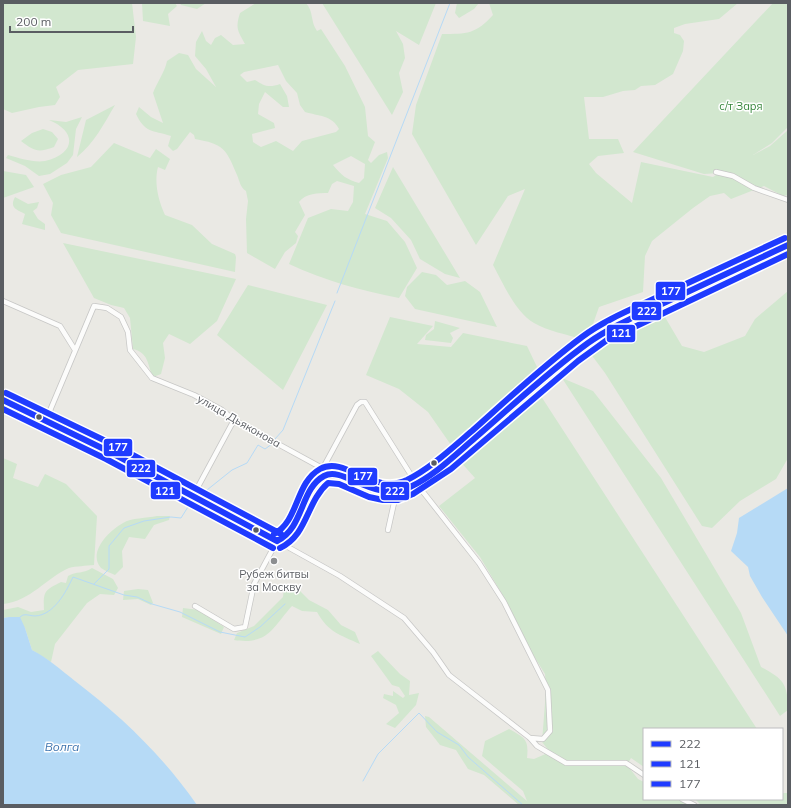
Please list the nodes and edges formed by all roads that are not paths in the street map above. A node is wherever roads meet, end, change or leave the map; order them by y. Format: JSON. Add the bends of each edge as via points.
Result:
{"nodes":[{"id":1,"x":716,"y":172,"type":"dead end"},
{"id":2,"x":788,"y":200,"type":"edge"},
{"id":3,"x":788,"y":245,"type":"edge"},
{"id":4,"x":3,"y":301,"type":"edge"},
{"id":5,"x":75,"y":350,"type":"junction"},
{"id":6,"x":3,"y":400,"type":"edge"},
{"id":7,"x":46,"y":420,"type":"junction"},
{"id":8,"x":234,"y":420,"type":"junction"},
{"id":9,"x":323,"y":468,"type":"junction"},
{"id":10,"x":333,"y":474,"type":"junction"},
{"id":11,"x":416,"y":483,"type":"junction"},
{"id":12,"x":392,"y":492,"type":"junction"},
{"id":13,"x":193,"y":496,"type":"junction"},
{"id":14,"x":388,"y":530,"type":"dead end"},
{"id":15,"x":277,"y":540,"type":"junction"},
{"id":16,"x":195,"y":606,"type":"dead end"},
{"id":17,"x":530,"y":738,"type":"junction"},
{"id":18,"x":643,"y":774,"type":"edge"},
{"id":19,"x":684,"y":800,"type":"edge"},
{"id":20,"x":694,"y":805,"type":"edge"}],
"edges":[{"from":1,"to":2,"type":"street","via":[[733,176],[754,188]]},
{"from":3,"to":11,"type":"main road","name":"улица Дьяконова","via":[[599,335],[572,354],[455,455]]},
{"from":4,"to":5,"type":"street","via":[[60,326]]},
{"from":5,"to":7,"type":"street"},
{"from":5,"to":8,"type":"street","name":"улица Дьяконова","via":[[94,306],[107,308],[121,317],[128,332],[130,350],[152,378],[194,395],[222,410]]},
{"from":6,"to":7,"type":"main road"},
{"from":7,"to":13,"type":"main road"},
{"from":8,"to":9,"type":"street","name":"улица Дьяконова"},
{"from":8,"to":13,"type":"street"},
{"from":9,"to":10,"type":"street","name":"улица Дьяконова"},
{"from":9,"to":11,"type":"street","via":[[357,405],[362,401],[367,404]]},
{"from":10,"to":12,"type":"main road","name":"улица Дьяконова","via":[[341,475],[372,490]]},
{"from":10,"to":15,"type":"main road","via":[[318,481],[287,535]]},
{"from":11,"to":12,"type":"main road","name":"улица Дьяконова"},
{"from":11,"to":17,"type":"street","via":[[493,584],[548,690],[550,731],[543,739]]},
{"from":12,"to":14,"type":"street","via":[[394,503]]},
{"from":13,"to":15,"type":"main road"},
{"from":15,"to":16,"type":"street","via":[[254,584],[245,627],[234,629]]},
{"from":15,"to":17,"type":"street","via":[[340,576],[404,618],[449,675]]},
{"from":17,"to":18,"type":"street","via":[[537,746],[566,763],[626,763]]},
{"from":19,"to":20,"type":"street"}]}
